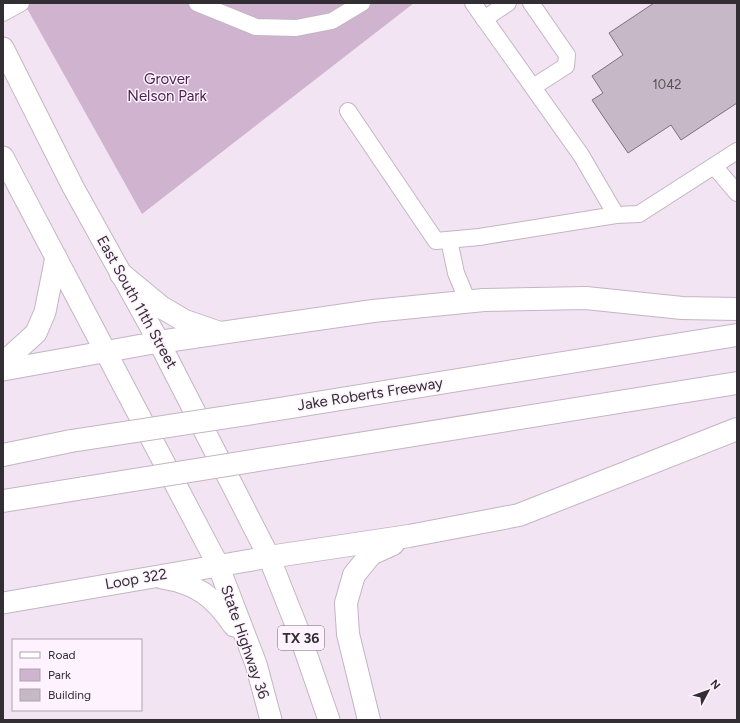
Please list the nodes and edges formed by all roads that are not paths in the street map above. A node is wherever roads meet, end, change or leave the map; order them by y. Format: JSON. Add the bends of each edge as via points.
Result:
{"nodes":[{"id":1,"x":21,"y":3,"type":"edge"},
{"id":2,"x":196,"y":3,"type":"edge"},
{"id":3,"x":362,"y":3,"type":"edge"},
{"id":4,"x":473,"y":3,"type":"edge"},
{"id":5,"x":508,"y":3,"type":"edge"},
{"id":6,"x":531,"y":3,"type":"edge"},
{"id":7,"x":3,"y":13,"type":"edge"},
{"id":8,"x":484,"y":19,"type":"junction"},
{"id":9,"x":3,"y":48,"type":"edge"},
{"id":10,"x":533,"y":87,"type":"junction"},
{"id":11,"x":348,"y":111,"type":"dead end"},
{"id":12,"x":737,"y":151,"type":"edge"},
{"id":13,"x":3,"y":157,"type":"edge"},
{"id":14,"x":714,"y":166,"type":"junction"},
{"id":15,"x":737,"y":193,"type":"edge"},
{"id":16,"x":616,"y":216,"type":"junction"},
{"id":17,"x":449,"y":240,"type":"junction"},
{"id":18,"x":56,"y":257,"type":"junction"},
{"id":19,"x":121,"y":274,"type":"junction"},
{"id":20,"x":468,"y":302,"type":"junction"},
{"id":21,"x":737,"y":309,"type":"edge"},
{"id":22,"x":220,"y":333,"type":"junction"},
{"id":23,"x":737,"y":335,"type":"edge"},
{"id":24,"x":159,"y":342,"type":"junction"},
{"id":25,"x":107,"y":352,"type":"junction"},
{"id":26,"x":3,"y":363,"type":"edge"},
{"id":27,"x":3,"y":370,"type":"edge"},
{"id":28,"x":737,"y":383,"type":"edge"},
{"id":29,"x":737,"y":429,"type":"edge"},
{"id":30,"x":3,"y":455,"type":"edge"},
{"id":31,"x":3,"y":501,"type":"edge"},
{"id":32,"x":409,"y":536,"type":"junction"},
{"id":33,"x":269,"y":557,"type":"junction"},
{"id":34,"x":218,"y":565,"type":"junction"},
{"id":35,"x":151,"y":577,"type":"junction"},
{"id":36,"x":3,"y":603,"type":"edge"},
{"id":37,"x":249,"y":646,"type":"junction"},
{"id":38,"x":271,"y":720,"type":"edge"},
{"id":39,"x":329,"y":720,"type":"edge"},
{"id":40,"x":370,"y":720,"type":"edge"}],
"edges":[{"from":1,"to":7,"type":"lane"},
{"from":2,"to":3,"type":"lane","via":[[256,27],[296,28],[332,21]]},
{"from":4,"to":8,"type":"lane"},
{"from":5,"to":8,"type":"lane"},
{"from":6,"to":10,"type":"lane","via":[[567,55],[566,66]]},
{"from":8,"to":10,"type":"lane"},
{"from":9,"to":19,"type":"main road","name":"East South 11th Street","number":"TX 36"},
{"from":10,"to":16,"type":"lane","via":[[581,155]]},
{"from":11,"to":17,"type":"lane","via":[[436,241]]},
{"from":12,"to":14,"type":"lane"},
{"from":13,"to":18,"type":"main road"},
{"from":14,"to":15,"type":"lane"},
{"from":14,"to":16,"type":"lane","via":[[639,214]]},
{"from":16,"to":17,"type":"lane"},
{"from":17,"to":20,"type":"lane","via":[[456,274]]},
{"from":18,"to":25,"type":"main road"},
{"from":18,"to":26,"type":"main road","via":[[45,312],[36,333]]},
{"from":19,"to":22,"type":"highway","via":[[161,307],[185,321]]},
{"from":19,"to":24,"type":"main road","name":"East South 11th Street","number":"TX 36"},
{"from":20,"to":21,"type":"highway","via":[[586,298],[682,308]]},
{"from":20,"to":22,"type":"highway","via":[[373,311]]},
{"from":22,"to":24,"type":"highway"},
{"from":23,"to":30,"type":"highway","name":"Jake Roberts Freeway","bridge":true,"via":[[71,441]]},
{"from":24,"to":25,"type":"main road"},
{"from":24,"to":33,"type":"main road","name":"East South 11th Street","number":"TX 36"},
{"from":25,"to":27,"type":"main road"},
{"from":25,"to":34,"type":"main road","via":[[156,451]]},
{"from":28,"to":31,"type":"highway","bridge":true},
{"from":29,"to":32,"type":"highway","via":[[519,515]]},
{"from":32,"to":33,"type":"highway"},
{"from":32,"to":40,"type":"highway","via":[[370,554],[354,575],[346,603],[348,634]]},
{"from":33,"to":34,"type":"main road","name":"Loop 322"},
{"from":33,"to":39,"type":"main road","number":"TX 36"},
{"from":34,"to":35,"type":"main road","name":"Loop 322"},
{"from":34,"to":37,"type":"main road","name":"State Highway 36"},
{"from":35,"to":36,"type":"main road","name":"Loop 322"},
{"from":35,"to":37,"type":"main road","via":[[182,581],[202,590],[221,607]]},
{"from":37,"to":38,"type":"main road","name":"State Highway 36"}]}
